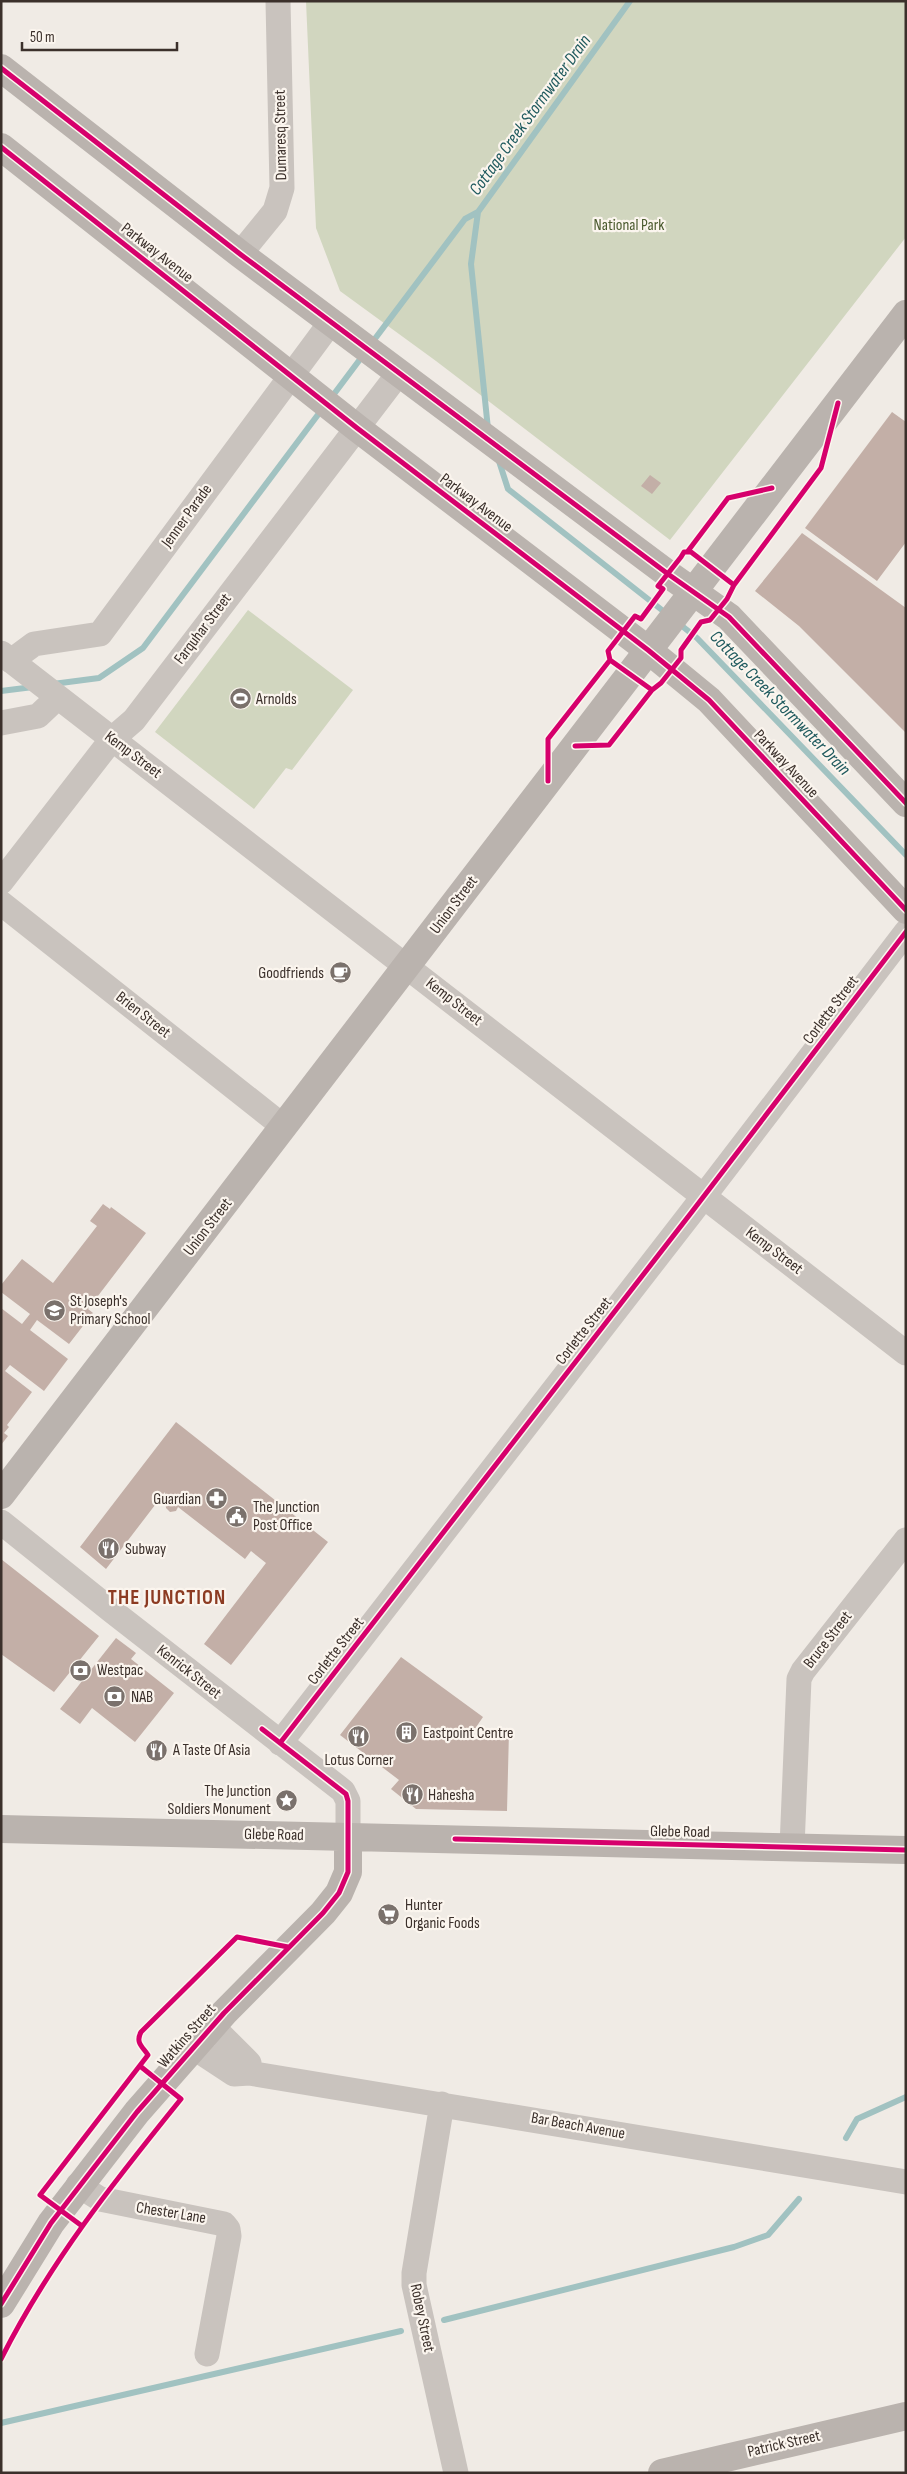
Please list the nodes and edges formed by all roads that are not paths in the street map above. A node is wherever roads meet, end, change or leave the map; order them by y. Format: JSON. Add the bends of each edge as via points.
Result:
{"nodes":[{"id":1,"x":278,"y":1,"type":"edge"},
{"id":2,"x":1,"y":68,"type":"edge"},
{"id":3,"x":1,"y":147,"type":"edge"},
{"id":4,"x":240,"y":254,"type":"junction"},
{"id":5,"x":906,"y":314,"type":"edge"},
{"id":6,"x":331,"y":322,"type":"junction"},
{"id":7,"x":399,"y":372,"type":"junction"},
{"id":8,"x":292,"y":375,"type":"junction"},
{"id":9,"x":356,"y":428,"type":"junction"},
{"id":10,"x":688,"y":598,"type":"junction"},
{"id":11,"x":655,"y":642,"type":"junction"},
{"id":12,"x":12,"y":662,"type":"edge"},
{"id":13,"x":53,"y":694,"type":"junction"},
{"id":14,"x":1,"y":723,"type":"edge"},
{"id":15,"x":112,"y":739,"type":"junction"},
{"id":16,"x":906,"y":803,"type":"edge"},
{"id":17,"x":1,"y":882,"type":"edge"},
{"id":18,"x":1,"y":903,"type":"edge"},
{"id":19,"x":906,"y":910,"type":"edge"},
{"id":20,"x":906,"y":932,"type":"edge"},
{"id":21,"x":408,"y":966,"type":"junction"},
{"id":22,"x":284,"y":1127,"type":"junction"},
{"id":23,"x":703,"y":1198,"type":"junction"},
{"id":24,"x":906,"y":1353,"type":"edge"},
{"id":25,"x":1,"y":1496,"type":"edge"},
{"id":26,"x":1,"y":1522,"type":"edge"},
{"id":27,"x":906,"y":1540,"type":"edge"},
{"id":28,"x":280,"y":1743,"type":"junction"},
{"id":29,"x":1,"y":1830,"type":"edge"},
{"id":30,"x":348,"y":1837,"type":"junction"},
{"id":31,"x":792,"y":1846,"type":"junction"},
{"id":32,"x":906,"y":1850,"type":"edge"},
{"id":33,"x":212,"y":2026,"type":"junction"},
{"id":34,"x":193,"y":2047,"type":"junction"},
{"id":35,"x":249,"y":2073,"type":"junction"},
{"id":36,"x":442,"y":2104,"type":"junction"},
{"id":37,"x":906,"y":2182,"type":"edge"},
{"id":38,"x":78,"y":2185,"type":"junction"},
{"id":39,"x":1,"y":2304,"type":"edge"},
{"id":40,"x":207,"y":2354,"type":"dead end"},
{"id":41,"x":906,"y":2416,"type":"edge"},
{"id":42,"x":668,"y":2472,"type":"edge"},
{"id":43,"x":456,"y":2473,"type":"edge"}],
"edges":[{"from":1,"to":4,"type":"street","name":"Dumaresq Street","via":[[282,188],[275,211]]},
{"from":2,"to":4,"type":"main road"},
{"from":3,"to":8,"type":"main road","name":"Parkway Avenue"},
{"from":4,"to":6,"type":"main road"},
{"from":5,"to":10,"type":"main road","name":"Union Street"},
{"from":6,"to":7,"type":"main road"},
{"from":6,"to":8,"type":"street","name":"Jenner Parade"},
{"from":7,"to":9,"type":"street","name":"Farquhar Street"},
{"from":7,"to":10,"type":"main road","via":[[524,466]]},
{"from":8,"to":9,"type":"main road","name":"Parkway Avenue"},
{"from":8,"to":12,"type":"street","name":"Jenner Parade","via":[[100,634],[34,644]]},
{"from":9,"to":11,"type":"main road","name":"Parkway Avenue"},
{"from":9,"to":15,"type":"street","name":"Farquhar Street","via":[[134,720]]},
{"from":10,"to":11,"type":"main road","name":"Union Street"},
{"from":10,"to":16,"type":"main road","via":[[729,617]]},
{"from":11,"to":19,"type":"main road","name":"Parkway Avenue"},
{"from":11,"to":21,"type":"main road","name":"Union Street"},
{"from":12,"to":13,"type":"street","name":"Kemp Street"},
{"from":13,"to":14,"type":"street","via":[[38,716]]},
{"from":13,"to":15,"type":"street","name":"Kemp Street"},
{"from":15,"to":17,"type":"street","name":"Farquhar Street"},
{"from":15,"to":21,"type":"street","name":"Kemp Street"},
{"from":18,"to":22,"type":"street","name":"Brien Street"},
{"from":20,"to":23,"type":"street","name":"Corlette Street"},
{"from":21,"to":22,"type":"main road","name":"Union Street"},
{"from":21,"to":23,"type":"street","name":"Kemp Street"},
{"from":22,"to":25,"type":"main road","name":"Union Street"},
{"from":23,"to":24,"type":"street","name":"Kemp Street"},
{"from":23,"to":28,"type":"street","name":"Corlette Street"},
{"from":26,"to":28,"type":"street","name":"Kenrick Street"},
{"from":27,"to":31,"type":"street","name":"Bruce Street","via":[[799,1679]]},
{"from":28,"to":30,"type":"street","name":"Kenrick Street","via":[[346,1794]]},
{"from":29,"to":30,"type":"main road","name":"Glebe Road"},
{"from":30,"to":31,"type":"main road","name":"Glebe Road"},
{"from":30,"to":33,"type":"main road","name":"Watkins Street","via":[[348,1872],[339,1893]]},
{"from":31,"to":32,"type":"main road","name":"Glebe Road"},
{"from":33,"to":34,"type":"main road","name":"Watkins Street"},
{"from":33,"to":35,"type":"street","via":[[249,2063]]},
{"from":34,"to":35,"type":"street","name":"Bar Beach Avenue","via":[[234,2074]]},
{"from":34,"to":38,"type":"main road","name":"Watkins Street"},
{"from":35,"to":36,"type":"street","name":"Bar Beach Avenue"},
{"from":36,"to":37,"type":"street","name":"Bar Beach Avenue"},
{"from":36,"to":43,"type":"street","name":"Robey Street","via":[[414,2285]]},
{"from":38,"to":39,"type":"main road","name":"Watkins Street"},
{"from":38,"to":40,"type":"street","name":"Chester Lane","via":[[100,2199],[224,2224],[229,2236]]},
{"from":41,"to":42,"type":"main road","name":"Patrick Street"}]}
